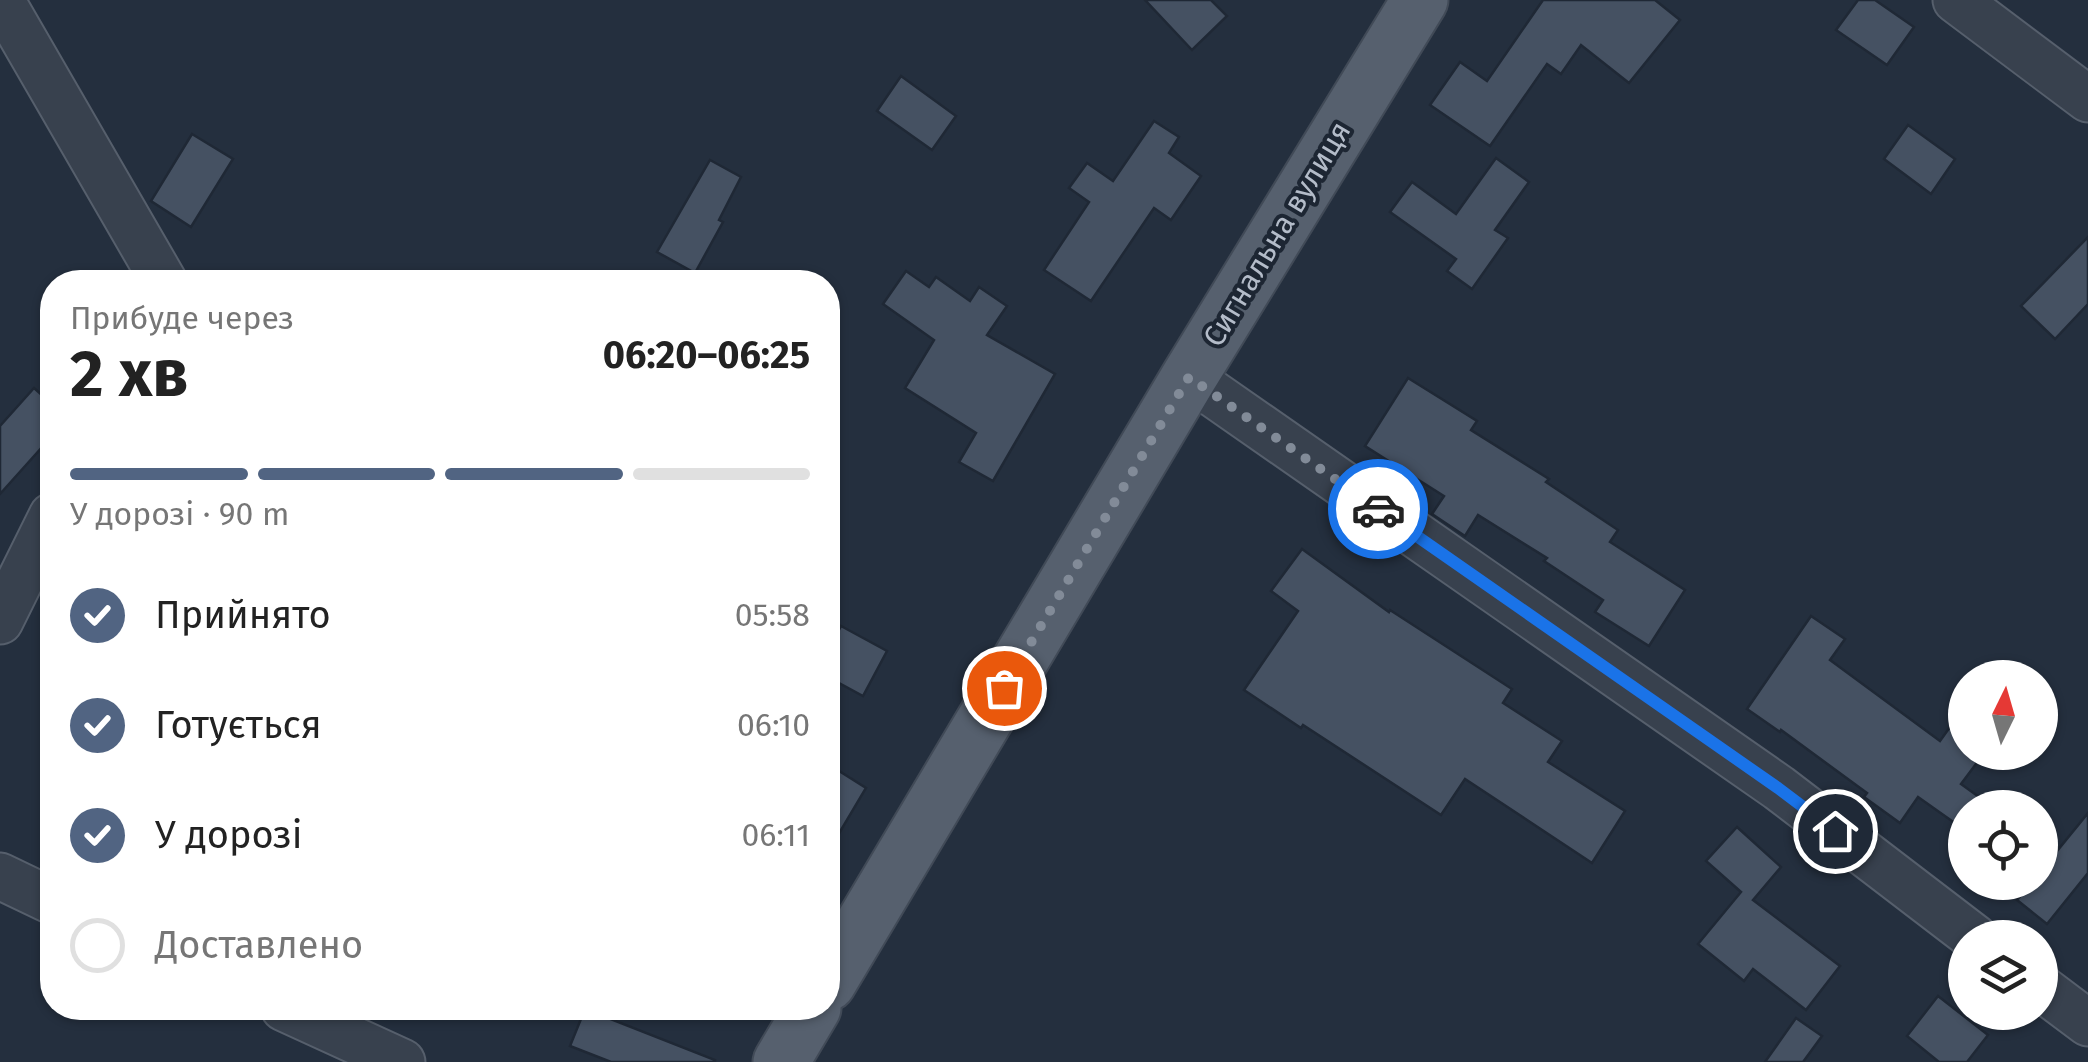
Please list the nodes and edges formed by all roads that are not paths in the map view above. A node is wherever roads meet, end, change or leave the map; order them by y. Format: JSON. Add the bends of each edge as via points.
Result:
{"nodes":[{"id":1,"x":1,"y":0,"type":"edge"},
{"id":2,"x":1420,"y":0,"type":"edge"},
{"id":3,"x":1956,"y":0,"type":"edge"},
{"id":4,"x":2088,"y":99,"type":"edge"},
{"id":5,"x":157,"y":270,"type":"edge"},
{"id":6,"x":1189,"y":377,"type":"junction"},
{"id":7,"x":40,"y":540,"type":"edge"},
{"id":8,"x":0,"y":621,"type":"edge"},
{"id":9,"x":0,"y":876,"type":"edge"},
{"id":10,"x":40,"y":894,"type":"edge"},
{"id":11,"x":1951,"y":920,"type":"edge"},
{"id":12,"x":840,"y":963,"type":"edge"},
{"id":13,"x":2058,"y":1001,"type":"edge"},
{"id":14,"x":310,"y":1020,"type":"edge"},
{"id":15,"x":806,"y":1020,"type":"edge"},
{"id":16,"x":2088,"y":1024,"type":"edge"},
{"id":17,"x":402,"y":1062,"type":"edge"},
{"id":18,"x":780,"y":1062,"type":"edge"}],
"edges":[{"from":1,"to":5,"type":"street"},
{"from":2,"to":6,"type":"main road","name":"Сигнальна вулиця"},
{"from":3,"to":4,"type":"street"},
{"from":6,"to":11,"type":"street","via":[[1778,788]]},
{"from":6,"to":12,"type":"main road","name":"Сигнальна вулиця"},
{"from":7,"to":8,"type":"street"},
{"from":9,"to":10,"type":"street"},
{"from":13,"to":16,"type":"street"},
{"from":14,"to":17,"type":"street"},
{"from":15,"to":18,"type":"main road"}]}
